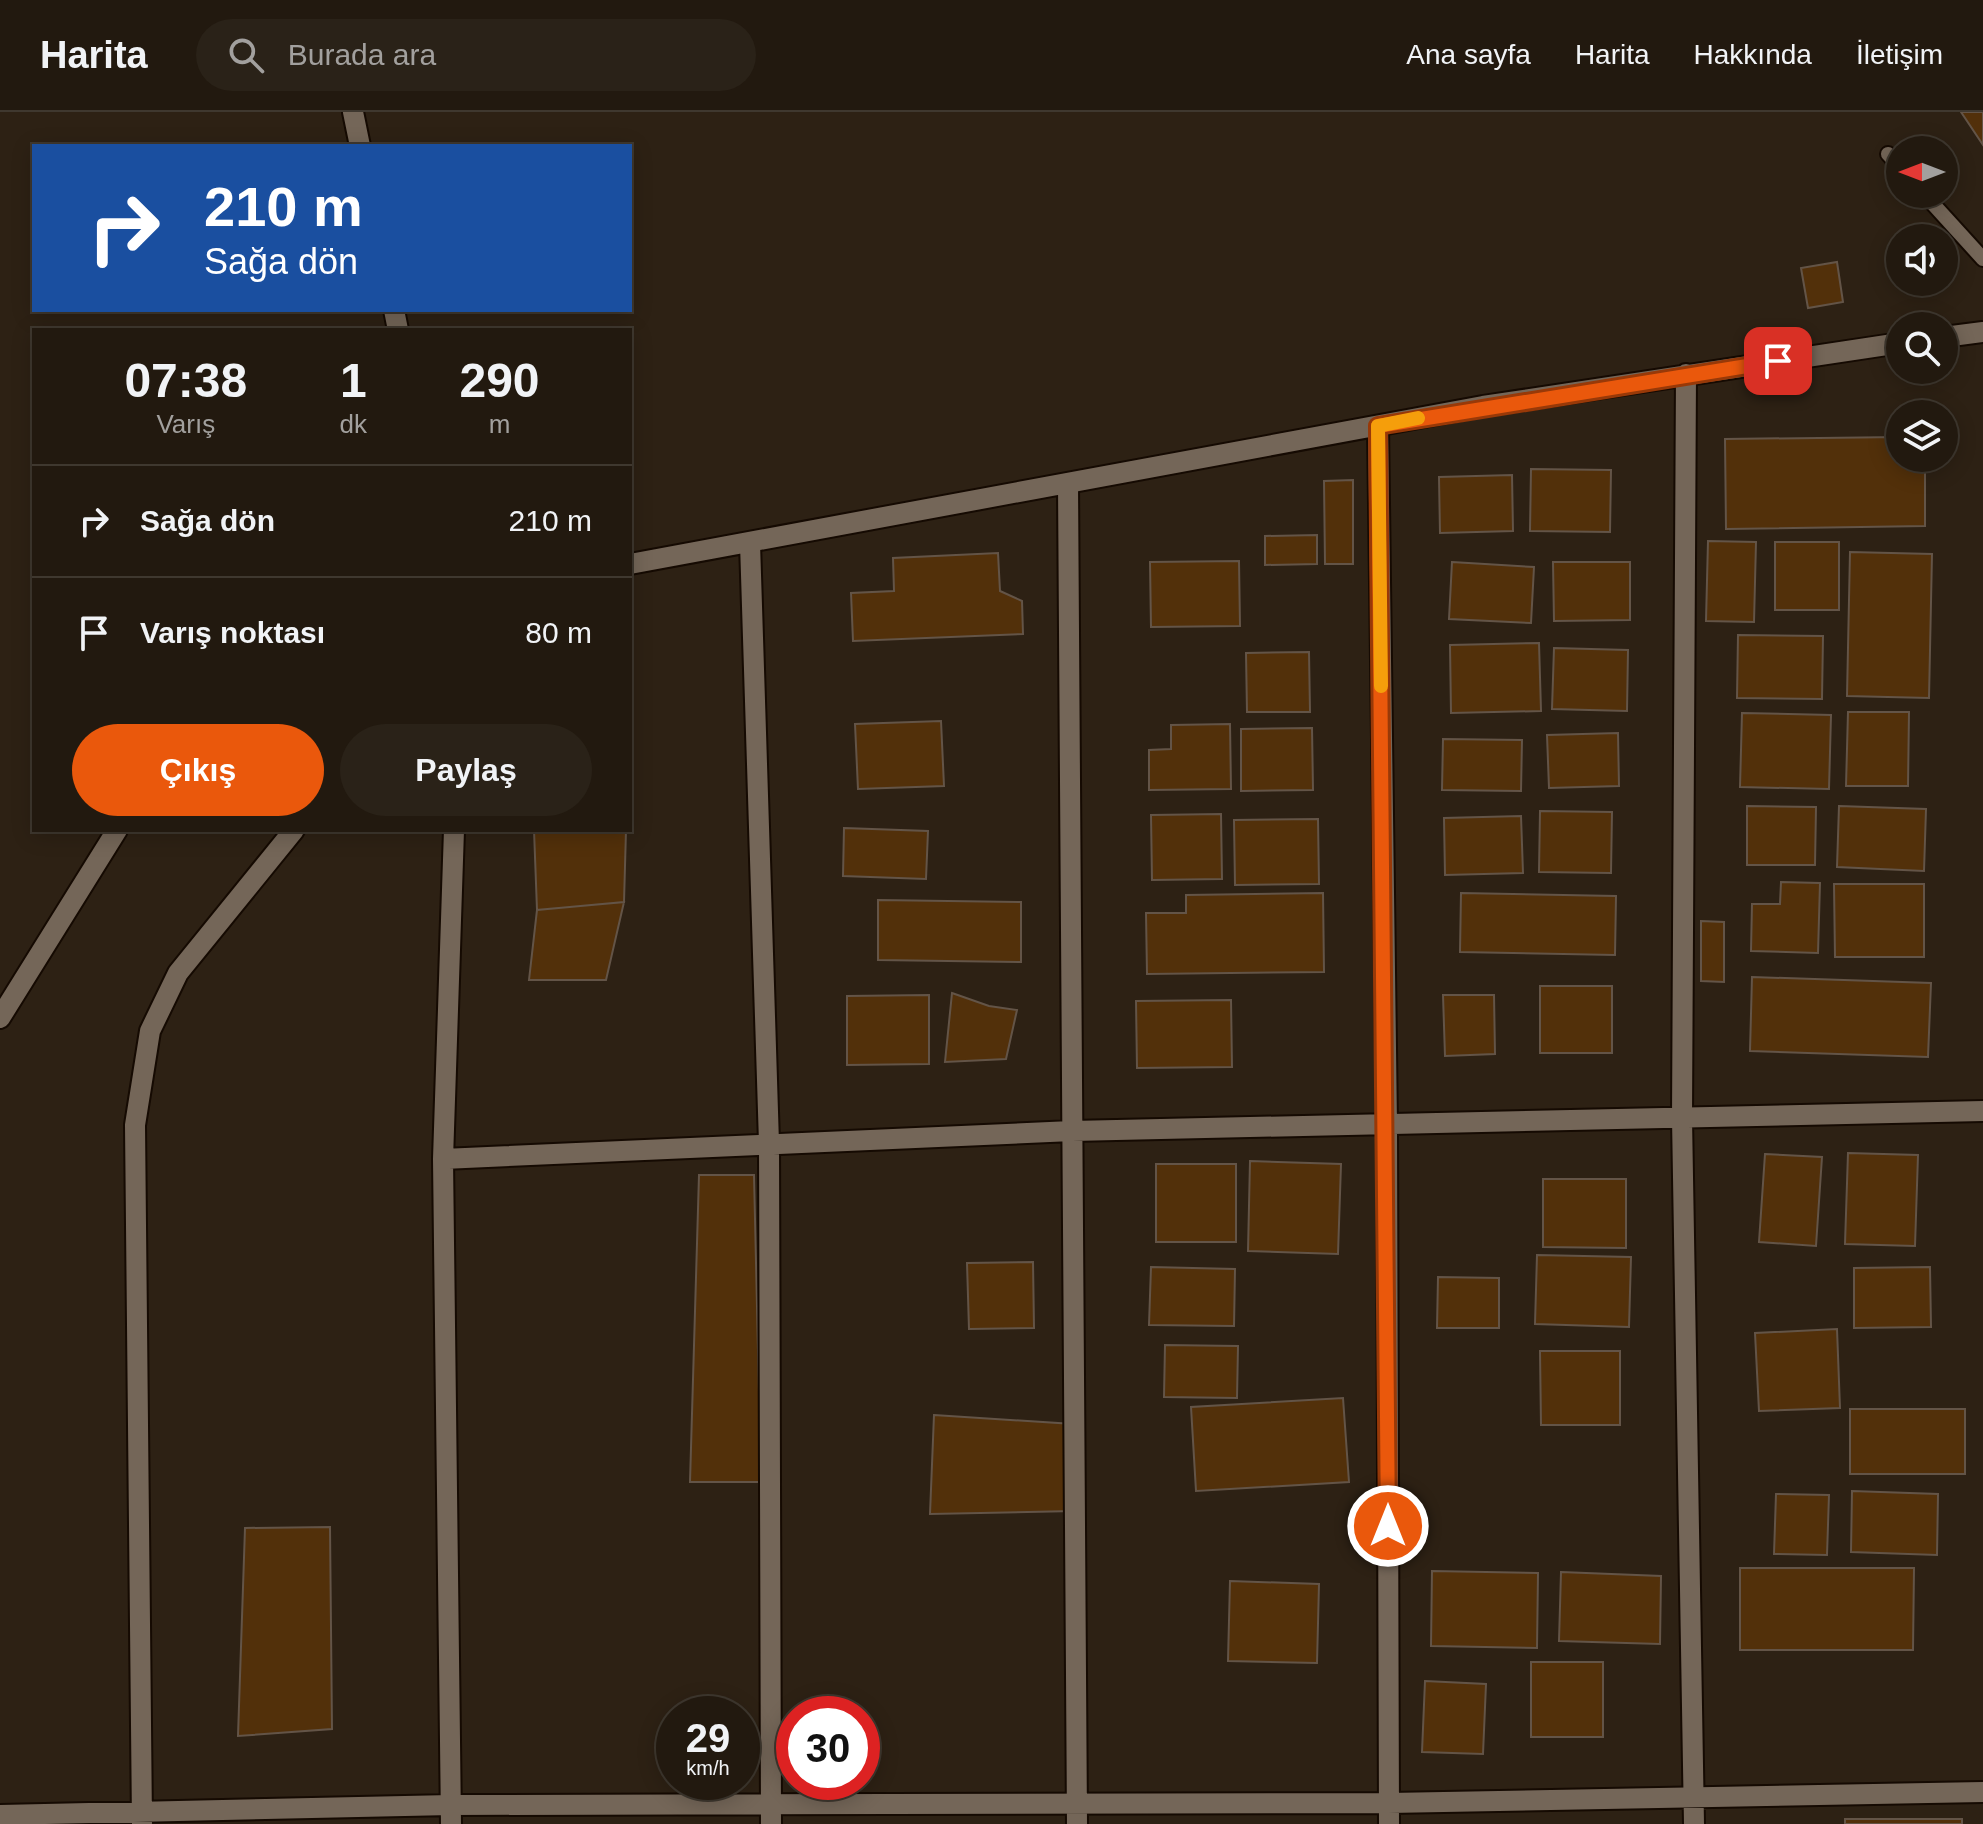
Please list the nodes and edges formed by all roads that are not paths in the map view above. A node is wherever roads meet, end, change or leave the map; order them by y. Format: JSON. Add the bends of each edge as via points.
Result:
{"nodes":[{"id":1,"x":353,"y":112,"type":"edge"},
{"id":2,"x":360,"y":144,"type":"edge"},
{"id":3,"x":1937,"y":208,"type":"edge"},
{"id":4,"x":1983,"y":259,"type":"edge"},
{"id":5,"x":1983,"y":332,"type":"edge"},
{"id":6,"x":1958,"y":335,"type":"edge"},
{"id":7,"x":1886,"y":345,"type":"edge"},
{"id":8,"x":1686,"y":374,"type":"junction"},
{"id":9,"x":1378,"y":426,"type":"junction"},
{"id":10,"x":1068,"y":483,"type":"junction"},
{"id":11,"x":750,"y":543,"type":"junction"},
{"id":12,"x":632,"y":564,"type":"edge"},
{"id":13,"x":116,"y":832,"type":"edge"},
{"id":14,"x":292,"y":832,"type":"edge"},
{"id":15,"x":454,"y":832,"type":"edge"},
{"id":16,"x":0,"y":1018,"type":"edge"},
{"id":17,"x":1983,"y":1111,"type":"edge"},
{"id":18,"x":1682,"y":1118,"type":"junction"},
{"id":19,"x":1387,"y":1126,"type":"junction"},
{"id":20,"x":1072,"y":1131,"type":"junction"},
{"id":21,"x":769,"y":1143,"type":"junction"},
{"id":22,"x":443,"y":1159,"type":"junction"},
{"id":23,"x":1983,"y":1792,"type":"edge"},
{"id":24,"x":1694,"y":1798,"type":"junction"},
{"id":25,"x":770,"y":1814,"type":"edge"},
{"id":26,"x":1389,"y":1814,"type":"edge"},
{"id":27,"x":0,"y":1815,"type":"edge"},
{"id":28,"x":451,"y":1815,"type":"edge"},
{"id":29,"x":1077,"y":1815,"type":"edge"},
{"id":30,"x":142,"y":1817,"type":"edge"},
{"id":31,"x":1694,"y":1824,"type":"edge"}],
"edges":[{"from":1,"to":2,"type":"street"},
{"from":3,"to":4,"type":"lane"},
{"from":5,"to":6,"type":"street"},
{"from":7,"to":8,"type":"street"},
{"from":8,"to":9,"type":"street"},
{"from":8,"to":18,"type":"street"},
{"from":9,"to":10,"type":"street"},
{"from":9,"to":19,"type":"street"},
{"from":10,"to":11,"type":"street"},
{"from":10,"to":20,"type":"street"},
{"from":11,"to":12,"type":"street"},
{"from":11,"to":21,"type":"street"},
{"from":13,"to":16,"type":"street"},
{"from":14,"to":30,"type":"street","via":[[178,973],[150,1031],[140,1093],[135,1141]]},
{"from":15,"to":22,"type":"street"},
{"from":17,"to":18,"type":"street"},
{"from":18,"to":19,"type":"street"},
{"from":18,"to":24,"type":"street"},
{"from":19,"to":20,"type":"street"},
{"from":19,"to":26,"type":"street"},
{"from":20,"to":21,"type":"street"},
{"from":20,"to":29,"type":"street"},
{"from":21,"to":22,"type":"street"},
{"from":21,"to":25,"type":"street"},
{"from":22,"to":28,"type":"street"},
{"from":23,"to":24,"type":"street"},
{"from":24,"to":26,"type":"street"},
{"from":24,"to":31,"type":"street"},
{"from":25,"to":28,"type":"street"},
{"from":25,"to":29,"type":"street"},
{"from":26,"to":29,"type":"street"},
{"from":27,"to":30,"type":"street"},
{"from":28,"to":30,"type":"street"}]}
